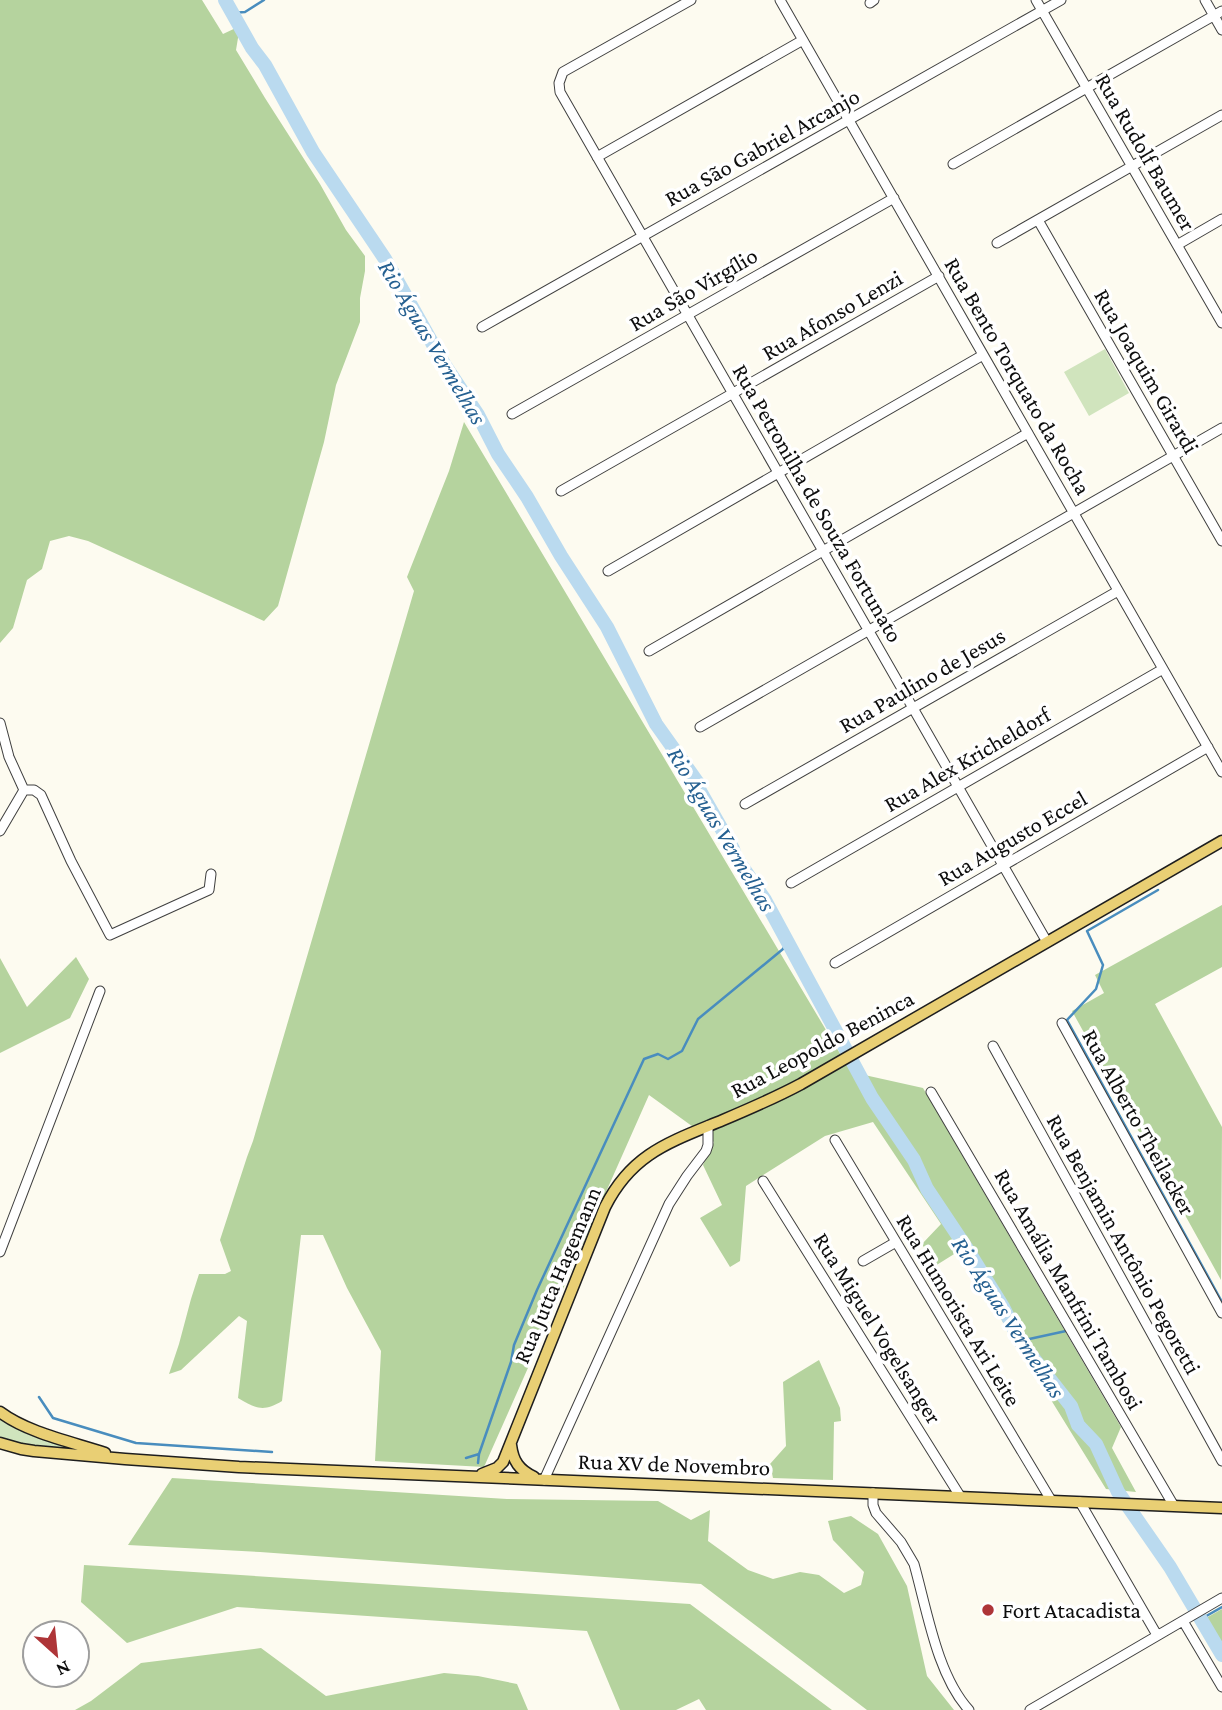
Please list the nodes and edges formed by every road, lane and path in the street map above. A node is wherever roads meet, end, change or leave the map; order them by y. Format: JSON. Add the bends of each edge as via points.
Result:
{"nodes":[{"id":1,"x":691,"y":0,"type":"edge"},
{"id":2,"x":780,"y":0,"type":"edge"},
{"id":3,"x":1036,"y":0,"type":"edge"},
{"id":4,"x":1061,"y":0,"type":"edge"},
{"id":5,"x":1205,"y":0,"type":"edge"},
{"id":6,"x":1042,"y":11,"type":"junction"},
{"id":7,"x":1218,"y":14,"type":"edge"},
{"id":8,"x":1222,"y":30,"type":"edge"},
{"id":9,"x":803,"y":40,"type":"junction"},
{"id":10,"x":1087,"y":88,"type":"junction"},
{"id":11,"x":1222,"y":115,"type":"edge"},
{"id":12,"x":849,"y":120,"type":"junction"},
{"id":13,"x":597,"y":157,"type":"junction"},
{"id":14,"x":953,"y":164,"type":"dead end"},
{"id":15,"x":1132,"y":167,"type":"junction"},
{"id":16,"x":894,"y":198,"type":"junction"},
{"id":17,"x":1222,"y":219,"type":"edge"},
{"id":18,"x":1038,"y":220,"type":"junction"},
{"id":19,"x":642,"y":237,"type":"junction"},
{"id":20,"x":997,"y":243,"type":"dead end"},
{"id":21,"x":1177,"y":245,"type":"junction"},
{"id":22,"x":939,"y":276,"type":"junction"},
{"id":23,"x":687,"y":315,"type":"junction"},
{"id":24,"x":1222,"y":323,"type":"edge"},
{"id":25,"x":482,"y":327,"type":"dead end"},
{"id":26,"x":983,"y":355,"type":"junction"},
{"id":27,"x":732,"y":394,"type":"junction"},
{"id":28,"x":512,"y":414,"type":"dead end"},
{"id":29,"x":1222,"y":428,"type":"edge"},
{"id":30,"x":1028,"y":433,"type":"junction"},
{"id":31,"x":1173,"y":456,"type":"junction"},
{"id":32,"x":778,"y":473,"type":"junction"},
{"id":33,"x":561,"y":491,"type":"dead end"},
{"id":34,"x":1074,"y":513,"type":"junction"},
{"id":35,"x":1222,"y":541,"type":"edge"},
{"id":36,"x":823,"y":551,"type":"junction"},
{"id":37,"x":607,"y":571,"type":"dead end"},
{"id":38,"x":1118,"y":591,"type":"junction"},
{"id":39,"x":868,"y":630,"type":"junction"},
{"id":40,"x":649,"y":651,"type":"dead end"},
{"id":41,"x":1163,"y":669,"type":"junction"},
{"id":42,"x":913,"y":708,"type":"junction"},
{"id":43,"x":0,"y":723,"type":"edge"},
{"id":44,"x":700,"y":726,"type":"dead end"},
{"id":45,"x":1208,"y":747,"type":"junction"},
{"id":46,"x":1222,"y":772,"type":"edge"},
{"id":47,"x":958,"y":787,"type":"junction"},
{"id":48,"x":24,"y":790,"type":"junction"},
{"id":49,"x":745,"y":804,"type":"dead end"},
{"id":50,"x":0,"y":831,"type":"edge"},
{"id":51,"x":1222,"y":841,"type":"edge"},
{"id":52,"x":1003,"y":865,"type":"junction"},
{"id":53,"x":211,"y":874,"type":"dead end"},
{"id":54,"x":791,"y":883,"type":"dead end"},
{"id":55,"x":1047,"y":942,"type":"junction"},
{"id":56,"x":835,"y":963,"type":"dead end"},
{"id":57,"x":100,"y":991,"type":"dead end"},
{"id":58,"x":1062,"y":1023,"type":"dead end"},
{"id":59,"x":993,"y":1046,"type":"dead end"},
{"id":60,"x":931,"y":1092,"type":"dead end"},
{"id":61,"x":708,"y":1126,"type":"junction"},
{"id":62,"x":835,"y":1140,"type":"dead end"},
{"id":63,"x":763,"y":1181,"type":"dead end"},
{"id":64,"x":896,"y":1242,"type":"junction"},
{"id":65,"x":0,"y":1252,"type":"edge"},
{"id":66,"x":863,"y":1261,"type":"dead end"},
{"id":67,"x":1222,"y":1313,"type":"edge"},
{"id":68,"x":0,"y":1412,"type":"edge"},
{"id":69,"x":0,"y":1443,"type":"edge"},
{"id":70,"x":510,"y":1443,"type":"junction"},
{"id":71,"x":125,"y":1459,"type":"junction"},
{"id":72,"x":1222,"y":1461,"type":"edge"},
{"id":73,"x":476,"y":1476,"type":"junction"},
{"id":74,"x":544,"y":1480,"type":"junction"},
{"id":75,"x":873,"y":1493,"type":"junction"},
{"id":76,"x":960,"y":1496,"type":"junction"},
{"id":77,"x":1051,"y":1500,"type":"junction"},
{"id":78,"x":1080,"y":1502,"type":"junction"},
{"id":79,"x":1174,"y":1506,"type":"junction"},
{"id":80,"x":1222,"y":1508,"type":"edge"},
{"id":81,"x":1222,"y":1598,"type":"edge"},
{"id":82,"x":1183,"y":1621,"type":"junction"},
{"id":83,"x":1157,"y":1635,"type":"junction"},
{"id":84,"x":1222,"y":1687,"type":"edge"},
{"id":85,"x":970,"y":1710,"type":"edge"},
{"id":86,"x":1030,"y":1710,"type":"edge"}],
"edges":[{"from":1,"to":13,"type":"street","name":"Rua Petronilha de Souza Fortunato","via":[[564,72],[560,92]]},
{"from":2,"to":9,"type":"street","name":"Rua Bento Torquato da Rocha"},
{"from":3,"to":6,"type":"street","name":"Rua Rudolf Baumer"},
{"from":4,"to":6,"type":"street","name":"Rua São Gabriel Arcanjo"},
{"from":5,"to":7,"type":"street"},
{"from":6,"to":10,"type":"street","name":"Rua Rudolf Baumer"},
{"from":6,"to":12,"type":"street","name":"Rua São Gabriel Arcanjo"},
{"from":7,"to":8,"type":"street"},
{"from":7,"to":10,"type":"street"},
{"from":9,"to":12,"type":"street","name":"Rua Bento Torquato da Rocha"},
{"from":9,"to":13,"type":"street"},
{"from":10,"to":14,"type":"street"},
{"from":10,"to":15,"type":"street","name":"Rua Rudolf Baumer"},
{"from":11,"to":15,"type":"street"},
{"from":12,"to":16,"type":"street","name":"Rua Bento Torquato da Rocha"},
{"from":12,"to":19,"type":"street","name":"Rua São Gabriel Arcanjo"},
{"from":13,"to":19,"type":"street","name":"Rua Petronilha de Souza Fortunato"},
{"from":15,"to":18,"type":"street"},
{"from":15,"to":21,"type":"street","name":"Rua Rudolf Baumer"},
{"from":16,"to":22,"type":"street","name":"Rua Bento Torquato da Rocha"},
{"from":16,"to":23,"type":"street","name":"Rua São Virgílio"},
{"from":17,"to":21,"type":"street"},
{"from":18,"to":20,"type":"street"},
{"from":18,"to":31,"type":"street","name":"Rua Joaquim Girardi"},
{"from":19,"to":23,"type":"street","name":"Rua Petronilha de Souza Fortunato"},
{"from":19,"to":25,"type":"street","name":"Rua São Gabriel Arcanjo"},
{"from":21,"to":24,"type":"street","name":"Rua Rudolf Baumer"},
{"from":22,"to":26,"type":"street","name":"Rua Bento Torquato da Rocha"},
{"from":22,"to":27,"type":"street","name":"Rua Afonso Lenzi"},
{"from":23,"to":27,"type":"street","name":"Rua Petronilha de Souza Fortunato"},
{"from":23,"to":28,"type":"street","name":"Rua São Virgílio"},
{"from":26,"to":30,"type":"street","name":"Rua Bento Torquato da Rocha"},
{"from":26,"to":32,"type":"street"},
{"from":27,"to":32,"type":"street","name":"Rua Petronilha de Souza Fortunato"},
{"from":27,"to":33,"type":"street","name":"Rua Afonso Lenzi"},
{"from":29,"to":31,"type":"street"},
{"from":30,"to":34,"type":"street","name":"Rua Bento Torquato da Rocha"},
{"from":30,"to":36,"type":"street"},
{"from":31,"to":34,"type":"street"},
{"from":31,"to":35,"type":"street","name":"Rua Joaquim Girardi"},
{"from":32,"to":36,"type":"street","name":"Rua Petronilha de Souza Fortunato"},
{"from":32,"to":37,"type":"street"},
{"from":34,"to":38,"type":"street","name":"Rua Bento Torquato da Rocha"},
{"from":34,"to":39,"type":"street"},
{"from":36,"to":39,"type":"street","name":"Rua Petronilha de Souza Fortunato"},
{"from":36,"to":40,"type":"street"},
{"from":38,"to":41,"type":"street","name":"Rua Bento Torquato da Rocha"},
{"from":38,"to":42,"type":"street","name":"Rua Paulino de Jesus"},
{"from":39,"to":42,"type":"street","name":"Rua Petronilha de Souza Fortunato"},
{"from":39,"to":44,"type":"street"},
{"from":41,"to":45,"type":"street","name":"Rua Bento Torquato da Rocha"},
{"from":41,"to":47,"type":"street","name":"Rua Alex Kricheldorf"},
{"from":42,"to":47,"type":"street","name":"Rua Petronilha de Souza Fortunato"},
{"from":42,"to":49,"type":"street","name":"Rua Paulino de Jesus"},
{"from":43,"to":48,"type":"street"},
{"from":45,"to":46,"type":"street","name":"Rua Bento Torquato da Rocha"},
{"from":45,"to":52,"type":"street","name":"Rua Augusto Eccel"},
{"from":47,"to":52,"type":"street","name":"Rua Petronilha de Souza Fortunato"},
{"from":47,"to":54,"type":"street","name":"Rua Alex Kricheldorf"},
{"from":48,"to":50,"type":"street"},
{"from":48,"to":53,"type":"street","via":[[38,791],[44,801],[110,935],[209,890]]},
{"from":51,"to":55,"type":"main road","name":"Rua Leopoldo Beninca"},
{"from":52,"to":55,"type":"street","name":"Rua Petronilha de Souza Fortunato"},
{"from":52,"to":56,"type":"street","name":"Rua Augusto Eccel"},
{"from":55,"to":61,"type":"main road","name":"Rua Leopoldo Beninca","via":[[779,1096]]},
{"from":57,"to":65,"type":"street"},
{"from":58,"to":67,"type":"street","name":"Rua Alberto Theilacker"},
{"from":59,"to":72,"type":"street","name":"Rua Benjamin Antônio Pegoretti"},
{"from":60,"to":79,"type":"street","name":"Rua Amália Manfrini Tambosi"},
{"from":61,"to":70,"type":"main road","name":"Rua Jutta Hagemann","via":[[646,1157],[612,1192]]},
{"from":61,"to":74,"type":"street","via":[[706,1151],[669,1204]]},
{"from":62,"to":64,"type":"street","name":"Rua Humorista Ari Leite"},
{"from":63,"to":76,"type":"street","name":"Rua Miguel Vogelsanger"},
{"from":64,"to":66,"type":"street"},
{"from":64,"to":77,"type":"street","name":"Rua Humorista Ari Leite"},
{"from":68,"to":71,"type":"main road","name":"Rua XV de Novembro","via":[[39,1431]]},
{"from":69,"to":71,"type":"main road","name":"Rua XV de Novembro"},
{"from":70,"to":73,"type":"main road","name":"Rua Jutta Hagemann","via":[[497,1468]]},
{"from":70,"to":74,"type":"main road","via":[[519,1468]]},
{"from":71,"to":73,"type":"main road","name":"Rua XV de Novembro"},
{"from":73,"to":74,"type":"main road","name":"Rua XV de Novembro"},
{"from":74,"to":75,"type":"main road","name":"Rua XV de Novembro"},
{"from":75,"to":76,"type":"main road","name":"Rua XV de Novembro"},
{"from":75,"to":85,"type":"street","via":[[876,1513],[914,1564],[944,1670]]},
{"from":76,"to":77,"type":"main road","name":"Rua XV de Novembro"},
{"from":77,"to":78,"type":"main road","name":"Rua XV de Novembro"},
{"from":78,"to":79,"type":"main road","name":"Rua XV de Novembro"},
{"from":78,"to":83,"type":"street"},
{"from":79,"to":80,"type":"main road","name":"Rua XV de Novembro"},
{"from":81,"to":82,"type":"street"},
{"from":82,"to":83,"type":"street"},
{"from":82,"to":84,"type":"street"},
{"from":83,"to":86,"type":"street"}]}
